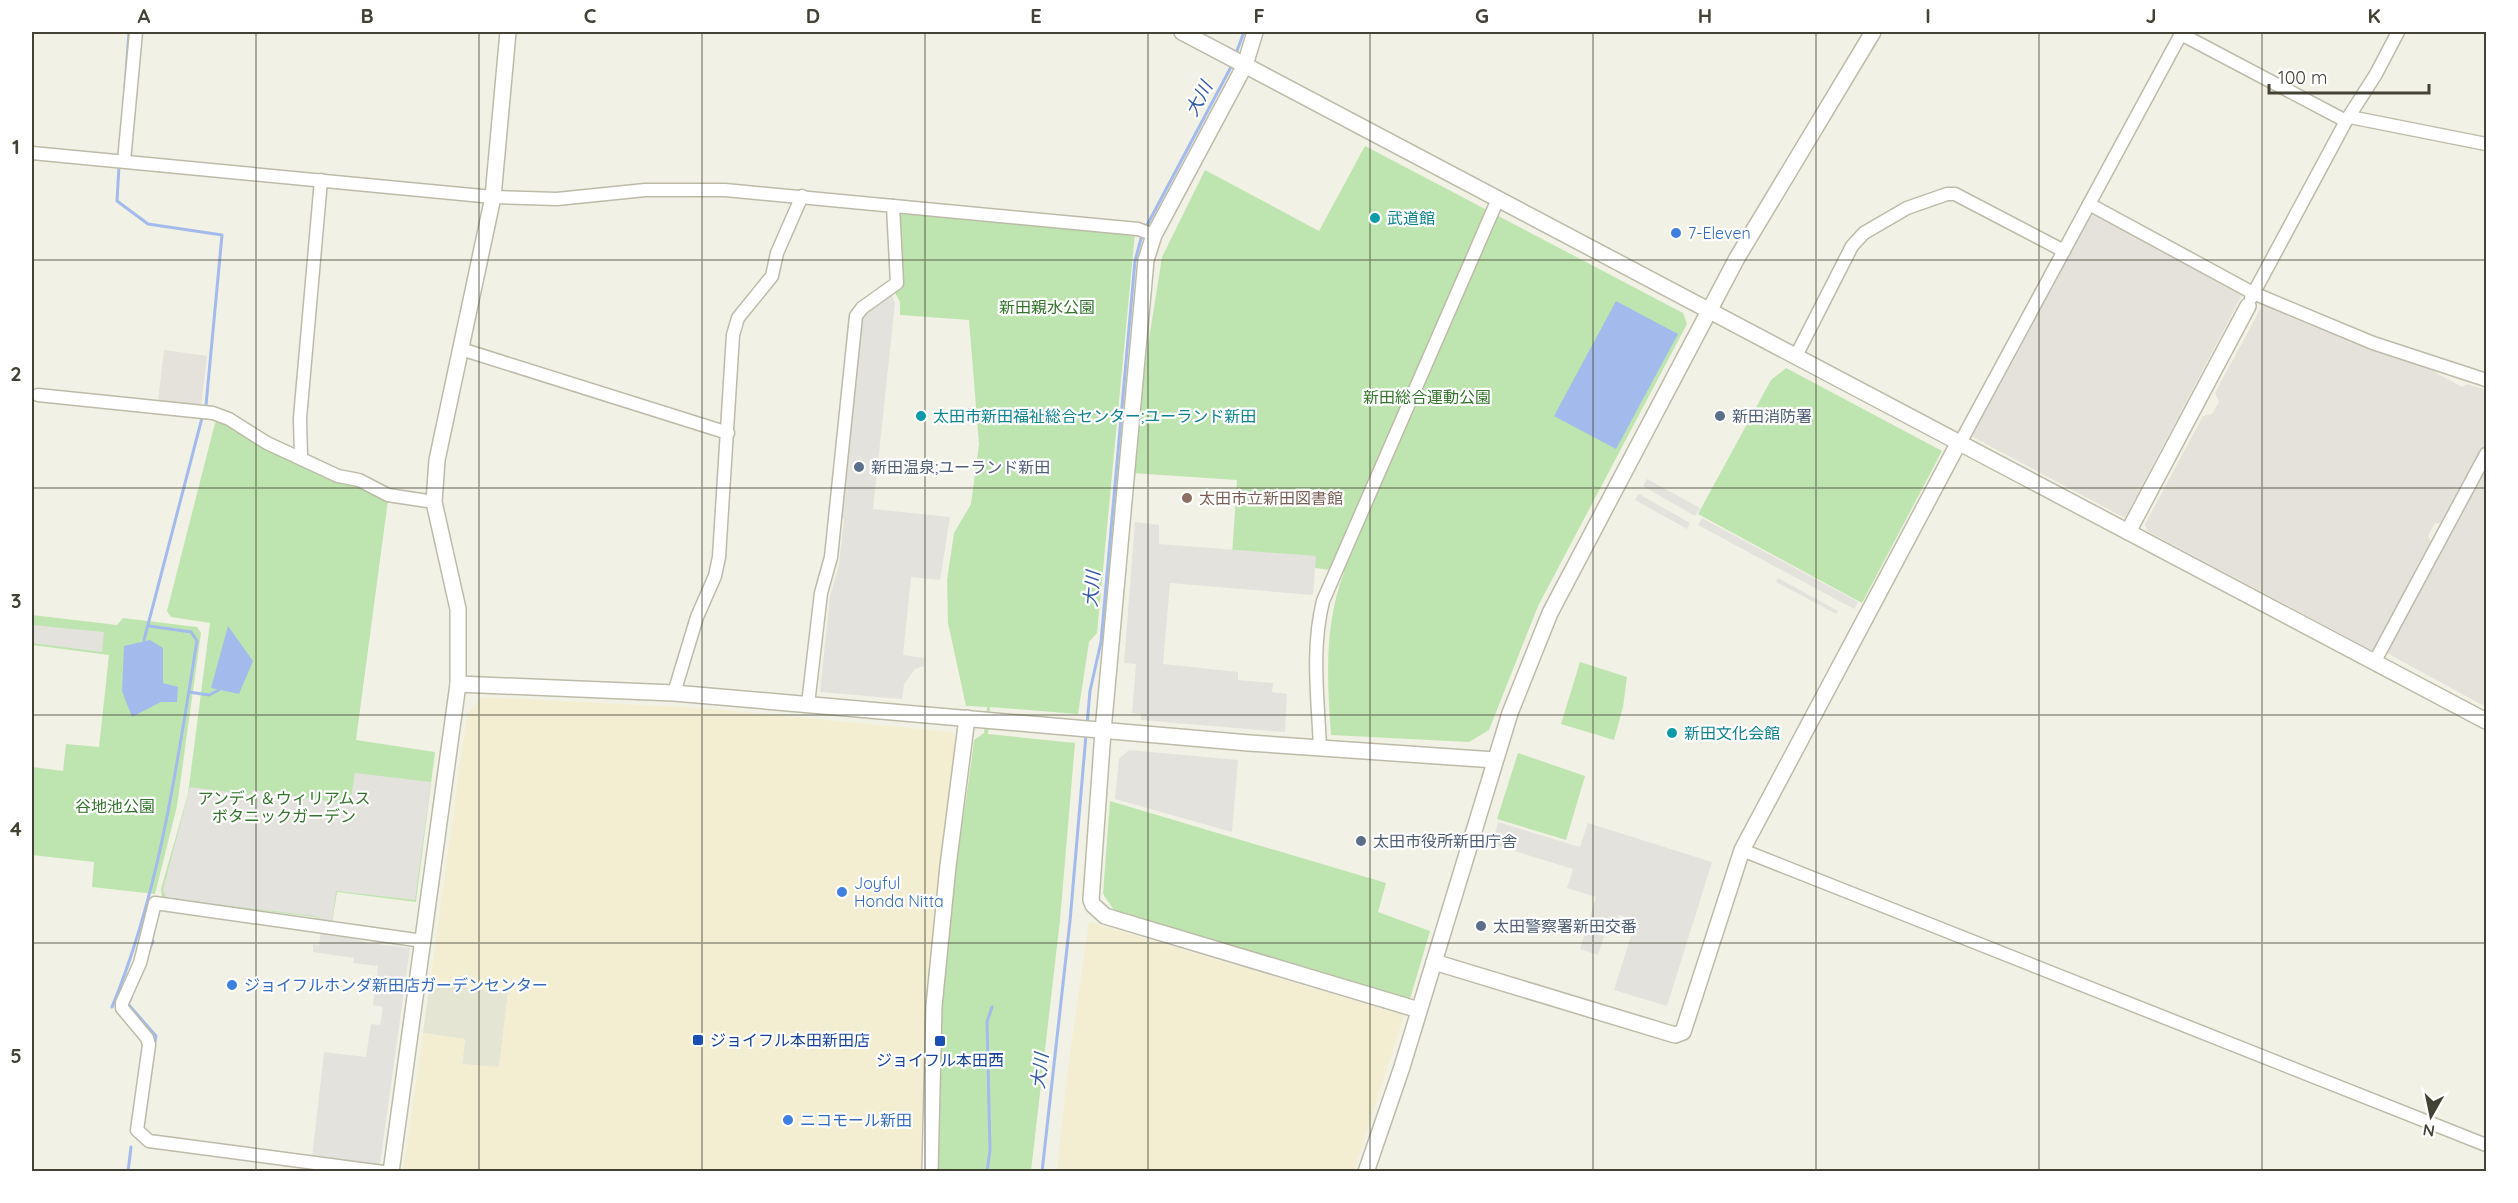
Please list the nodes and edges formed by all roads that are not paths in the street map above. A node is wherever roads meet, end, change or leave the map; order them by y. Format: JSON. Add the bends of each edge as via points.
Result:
{"nodes":[{"id":1,"x":136,"y":32,"type":"edge"},
{"id":2,"x":508,"y":32,"type":"edge"},
{"id":3,"x":1182,"y":32,"type":"edge"},
{"id":4,"x":1255,"y":32,"type":"edge"},
{"id":5,"x":1874,"y":32,"type":"edge"},
{"id":6,"x":2398,"y":32,"type":"edge"},
{"id":7,"x":1237,"y":60,"type":"junction"},
{"id":8,"x":2348,"y":119,"type":"junction"},
{"id":9,"x":2487,"y":144,"type":"edge"},
{"id":10,"x":32,"y":153,"type":"edge"},
{"id":11,"x":124,"y":161,"type":"junction"},
{"id":12,"x":321,"y":180,"type":"junction"},
{"id":13,"x":802,"y":196,"type":"junction"},
{"id":14,"x":493,"y":197,"type":"junction"},
{"id":15,"x":1498,"y":199,"type":"junction"},
{"id":16,"x":2089,"y":204,"type":"junction"},
{"id":17,"x":893,"y":206,"type":"junction"},
{"id":18,"x":1154,"y":235,"type":"junction"},
{"id":19,"x":2064,"y":251,"type":"junction"},
{"id":20,"x":2251,"y":299,"type":"junction"},
{"id":21,"x":1710,"y":310,"type":"junction"},
{"id":22,"x":461,"y":349,"type":"junction"},
{"id":23,"x":1796,"y":356,"type":"junction"},
{"id":24,"x":2487,"y":380,"type":"edge"},
{"id":25,"x":38,"y":396,"type":"dead end"},
{"id":26,"x":728,"y":433,"type":"junction"},
{"id":27,"x":1960,"y":443,"type":"junction"},
{"id":28,"x":2486,"y":455,"type":"edge"},
{"id":29,"x":301,"y":457,"type":"junction"},
{"id":30,"x":434,"y":502,"type":"junction"},
{"id":31,"x":2128,"y":532,"type":"junction"},
{"id":32,"x":2375,"y":661,"type":"junction"},
{"id":33,"x":458,"y":684,"type":"junction"},
{"id":34,"x":674,"y":693,"type":"junction"},
{"id":35,"x":808,"y":704,"type":"junction"},
{"id":36,"x":967,"y":718,"type":"junction"},
{"id":37,"x":2487,"y":721,"type":"edge"},
{"id":38,"x":1099,"y":730,"type":"junction"},
{"id":39,"x":1320,"y":748,"type":"junction"},
{"id":40,"x":1495,"y":760,"type":"junction"},
{"id":41,"x":1742,"y":850,"type":"junction"},
{"id":42,"x":423,"y":941,"type":"junction"},
{"id":43,"x":1434,"y":962,"type":"junction"},
{"id":44,"x":1419,"y":1010,"type":"junction"},
{"id":45,"x":2487,"y":1145,"type":"edge"},
{"id":46,"x":383,"y":1172,"type":"edge"},
{"id":47,"x":391,"y":1172,"type":"edge"},
{"id":48,"x":930,"y":1172,"type":"edge"},
{"id":49,"x":1366,"y":1172,"type":"edge"}],
"edges":[{"from":1,"to":11,"type":"street"},
{"from":2,"to":14,"type":"street"},
{"from":3,"to":7,"type":"street"},
{"from":4,"to":7,"type":"street"},
{"from":5,"to":21,"type":"street","via":[[1792,164]]},
{"from":6,"to":8,"type":"street"},
{"from":7,"to":15,"type":"street"},
{"from":7,"to":18,"type":"street"},
{"from":8,"to":9,"type":"street"},
{"from":8,"to":16,"type":"street","via":[[2181,34]]},
{"from":8,"to":20,"type":"street"},
{"from":10,"to":11,"type":"street"},
{"from":11,"to":12,"type":"street"},
{"from":12,"to":14,"type":"street"},
{"from":12,"to":29,"type":"street","via":[[300,418]]},
{"from":13,"to":14,"type":"street","via":[[681,189],[557,199]]},
{"from":13,"to":17,"type":"street"},
{"from":13,"to":26,"type":"street","via":[[777,253],[772,276],[738,318],[733,335]]},
{"from":14,"to":22,"type":"street"},
{"from":15,"to":21,"type":"street"},
{"from":15,"to":39,"type":"street","via":[[1323,601],[1316,666]]},
{"from":16,"to":19,"type":"street"},
{"from":16,"to":20,"type":"street"},
{"from":17,"to":18,"type":"street","via":[[1138,229]]},
{"from":17,"to":35,"type":"street","via":[[897,283],[856,316],[831,557],[821,593]]},
{"from":18,"to":38,"type":"street","via":[[1142,294]]},
{"from":19,"to":23,"type":"street","via":[[1955,194],[1907,208],[1874,225],[1852,246]]},
{"from":19,"to":27,"type":"street"},
{"from":20,"to":24,"type":"street"},
{"from":20,"to":31,"type":"street"},
{"from":21,"to":23,"type":"street"},
{"from":21,"to":40,"type":"street","via":[[1550,613]]},
{"from":22,"to":26,"type":"street"},
{"from":22,"to":30,"type":"street","via":[[437,460]]},
{"from":23,"to":27,"type":"street"},
{"from":25,"to":29,"type":"street","via":[[213,413]]},
{"from":26,"to":34,"type":"street","via":[[719,557]]},
{"from":27,"to":31,"type":"street"},
{"from":27,"to":41,"type":"street"},
{"from":28,"to":32,"type":"street"},
{"from":29,"to":30,"type":"street","via":[[388,495]]},
{"from":30,"to":33,"type":"street","via":[[458,609]]},
{"from":31,"to":32,"type":"street"},
{"from":32,"to":37,"type":"street"},
{"from":33,"to":34,"type":"street"},
{"from":33,"to":42,"type":"street"},
{"from":34,"to":35,"type":"street"},
{"from":35,"to":36,"type":"street"},
{"from":36,"to":38,"type":"street"},
{"from":36,"to":48,"type":"street","via":[[934,1006]]},
{"from":38,"to":39,"type":"street"},
{"from":38,"to":44,"type":"street","via":[[1090,892],[1098,911]]},
{"from":39,"to":40,"type":"street"},
{"from":40,"to":43,"type":"street"},
{"from":41,"to":43,"type":"street","via":[[1686,1029],[1681,1034]]},
{"from":41,"to":45,"type":"street"},
{"from":42,"to":46,"type":"street","via":[[155,903],[140,963],[122,1003],[149,1045],[137,1130],[141,1136],[149,1141]]},
{"from":42,"to":47,"type":"street"},
{"from":43,"to":44,"type":"street"},
{"from":44,"to":49,"type":"street"}]}
